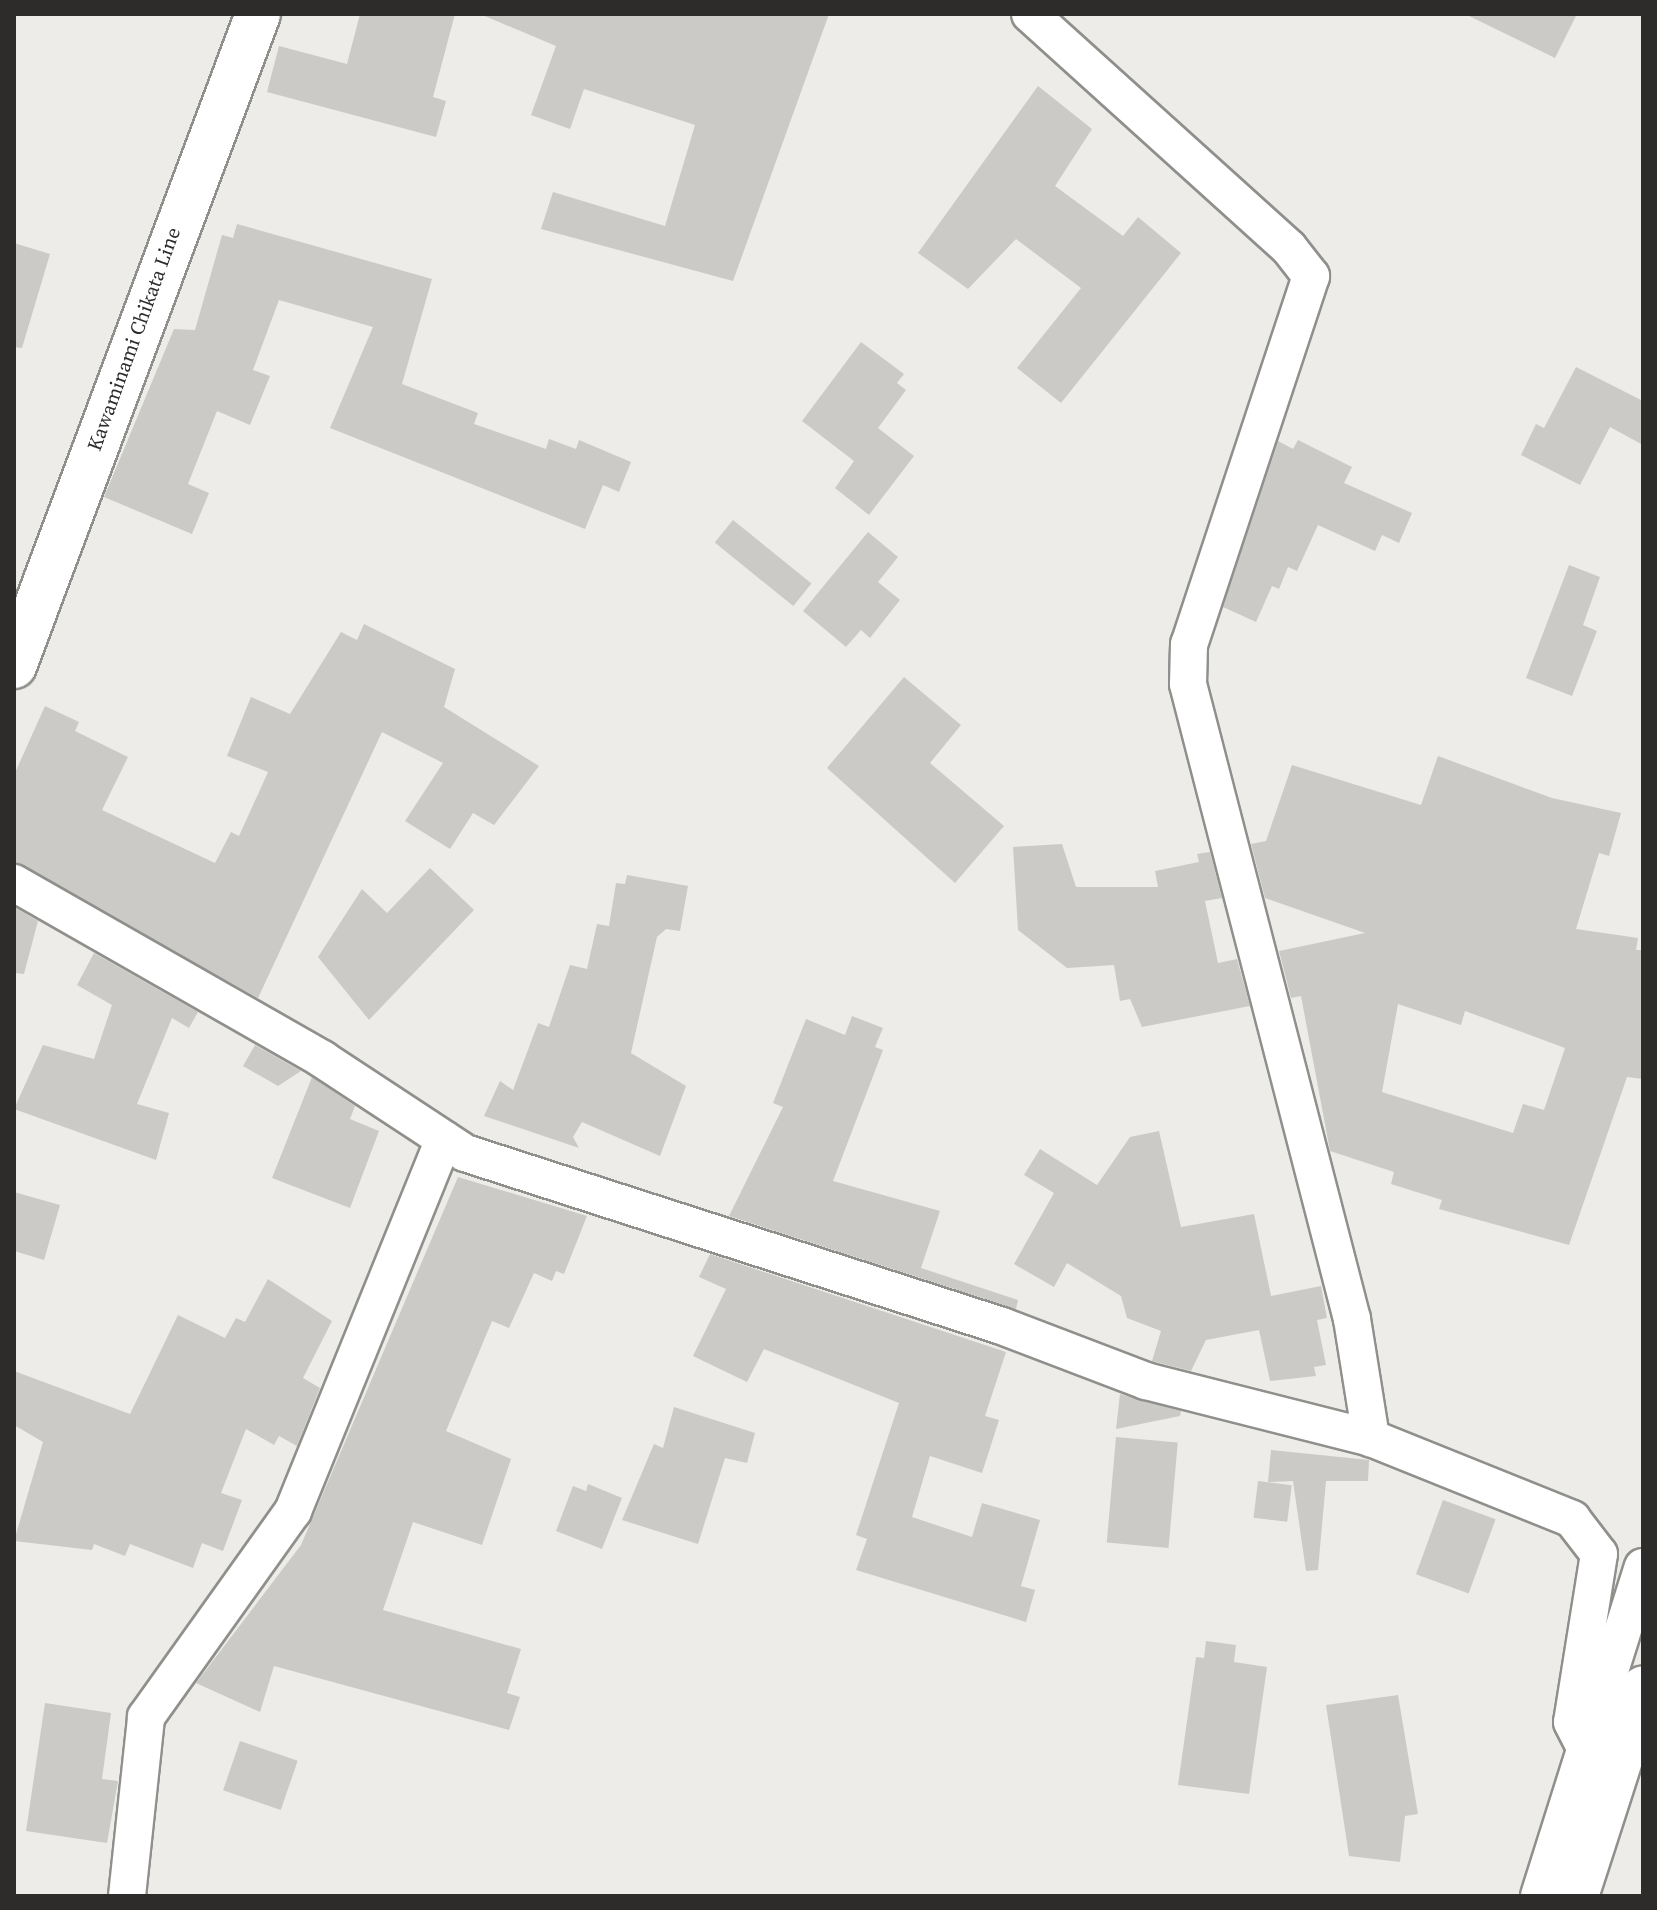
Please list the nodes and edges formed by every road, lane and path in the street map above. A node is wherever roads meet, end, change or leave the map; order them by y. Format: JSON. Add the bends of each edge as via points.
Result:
{"nodes":[{"id":1,"x":258,"y":14,"type":"edge"},
{"id":2,"x":1030,"y":14,"type":"edge"},
{"id":3,"x":14,"y":666,"type":"edge"},
{"id":4,"x":14,"y":883,"type":"edge"},
{"id":5,"x":444,"y":1140,"type":"junction"},
{"id":6,"x":1371,"y":1438,"type":"junction"},
{"id":7,"x":1643,"y":1567,"type":"edge"},
{"id":8,"x":1643,"y":1689,"type":"edge"},
{"id":9,"x":1587,"y":1751,"type":"junction"},
{"id":10,"x":127,"y":1896,"type":"edge"},
{"id":11,"x":1539,"y":1896,"type":"edge"},
{"id":12,"x":1576,"y":1896,"type":"edge"}],
"edges":[{"from":1,"to":3,"type":"main road","name":"Kawaminami Chikata Line"},
{"from":2,"to":6,"type":"street","via":[[1289,248],[1311,276],[1189,644],[1188,684],[1352,1319]]},
{"from":4,"to":5,"type":"street","via":[[310,1051]]},
{"from":5,"to":6,"type":"street","via":[[465,1153],[1002,1326],[1146,1381]]},
{"from":5,"to":10,"type":"street","via":[[293,1511],[146,1717]]},
{"from":6,"to":9,"type":"street","via":[[1572,1519],[1599,1554],[1572,1722]]},
{"from":7,"to":9,"type":"street"},
{"from":8,"to":12,"type":"main road"},
{"from":9,"to":11,"type":"street"}]}
